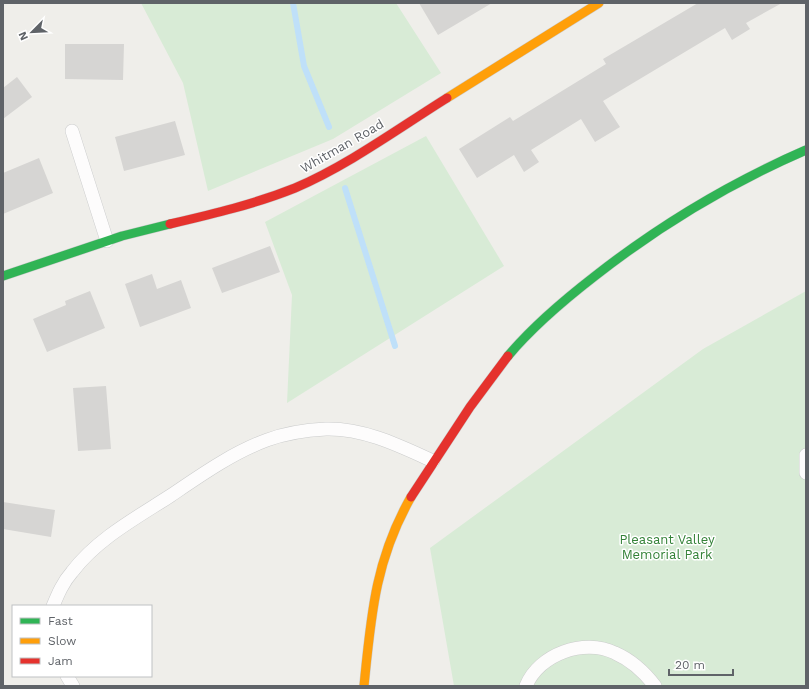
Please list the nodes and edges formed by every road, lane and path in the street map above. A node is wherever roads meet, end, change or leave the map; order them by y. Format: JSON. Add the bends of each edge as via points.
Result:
{"nodes":[{"id":1,"x":599,"y":3,"type":"edge"},
{"id":2,"x":72,"y":131,"type":"dead end"},
{"id":3,"x":806,"y":150,"type":"edge"},
{"id":4,"x":108,"y":241,"type":"junction"},
{"id":5,"x":3,"y":276,"type":"edge"},
{"id":6,"x":806,"y":455,"type":"edge"},
{"id":7,"x":433,"y":461,"type":"junction"},
{"id":8,"x":806,"y":474,"type":"edge"},
{"id":9,"x":53,"y":605,"type":"edge"},
{"id":10,"x":68,"y":677,"type":"edge"},
{"id":11,"x":73,"y":686,"type":"edge"},
{"id":12,"x":364,"y":686,"type":"edge"},
{"id":13,"x":526,"y":686,"type":"edge"},
{"id":14,"x":655,"y":686,"type":"edge"}],
"edges":[{"from":1,"to":4,"type":"street","name":"Whitman Road","via":[[338,166],[297,186],[253,204]]},
{"from":2,"to":4,"type":"lane"},
{"from":3,"to":7,"type":"street","via":[[721,191],[668,222],[551,311],[513,350],[473,401]]},
{"from":4,"to":5,"type":"street","name":"Whitman Road"},
{"from":6,"to":8,"type":"lane"},
{"from":7,"to":9,"type":"lane","via":[[393,442],[360,433],[328,429],[294,432],[267,440],[224,460],[92,550],[72,571]]},
{"from":7,"to":12,"type":"street","via":[[393,531],[384,559],[372,608]]},
{"from":10,"to":11,"type":"lane"},
{"from":13,"to":14,"type":"lane","via":[[540,666],[556,655],[576,649],[597,648],[615,653],[638,667]]}]}
